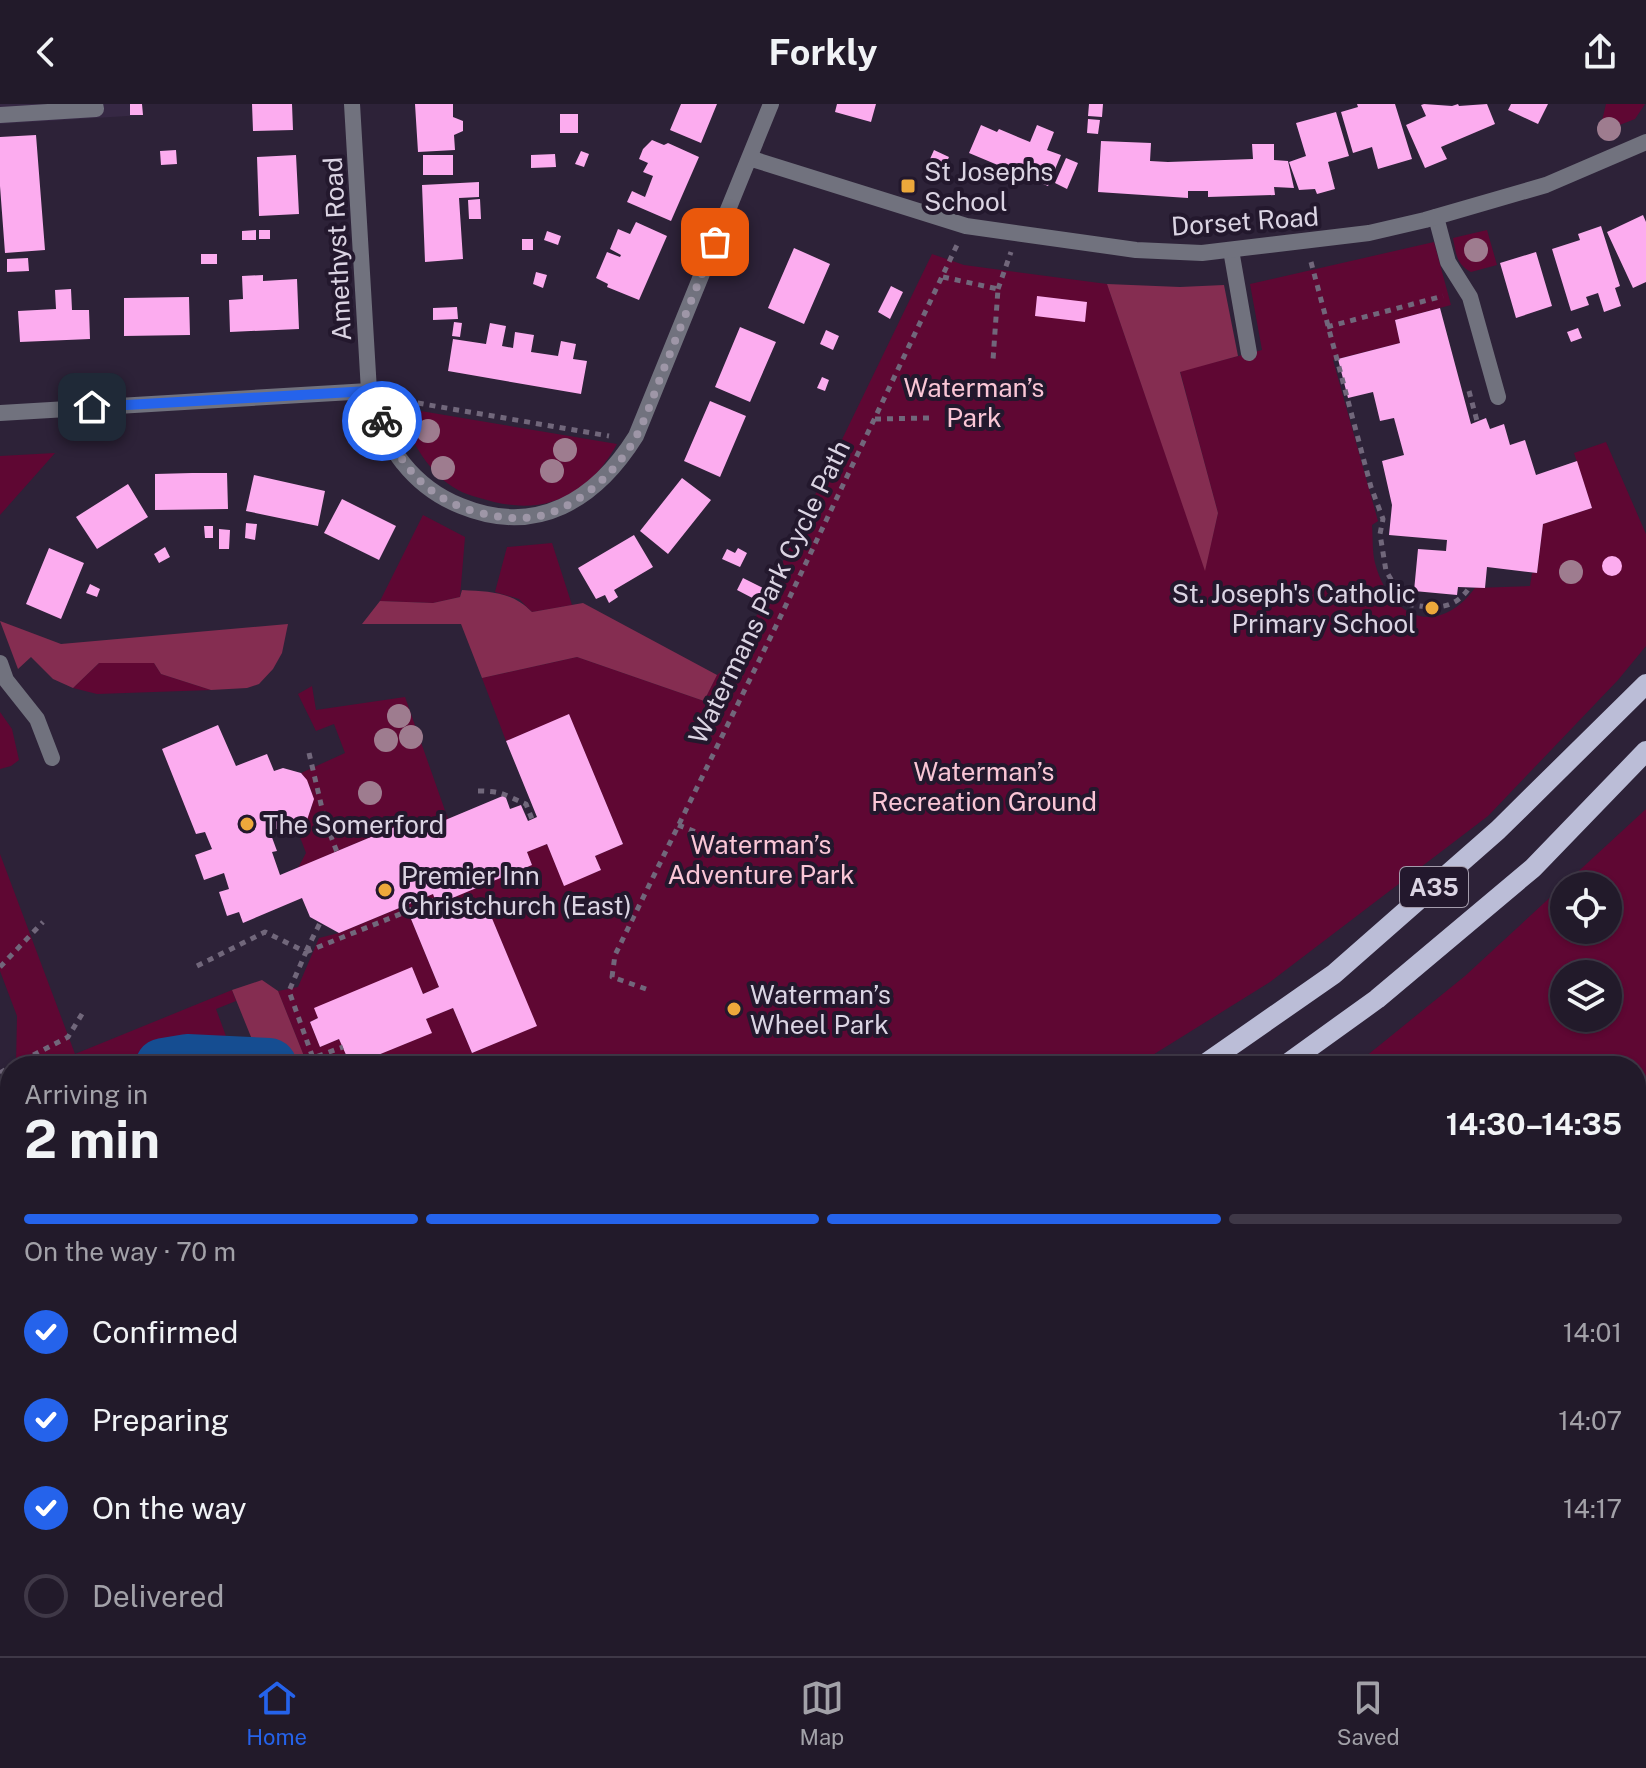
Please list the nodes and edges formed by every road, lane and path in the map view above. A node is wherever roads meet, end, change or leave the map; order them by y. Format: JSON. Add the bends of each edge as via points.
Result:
{"nodes":[{"id":1,"x":95,"y":104,"type":"edge"},
{"id":2,"x":352,"y":104,"type":"edge"},
{"id":3,"x":771,"y":104,"type":"edge"},
{"id":4,"x":0,"y":115,"type":"edge"},
{"id":5,"x":1646,"y":142,"type":"edge"},
{"id":6,"x":749,"y":158,"type":"junction"},
{"id":7,"x":1436,"y":217,"type":"junction"},
{"id":8,"x":966,"y":226,"type":"junction"},
{"id":9,"x":1018,"y":233,"type":"junction"},
{"id":10,"x":1307,"y":242,"type":"junction"},
{"id":11,"x":1231,"y":250,"type":"junction"},
{"id":12,"x":943,"y":277,"type":"junction"},
{"id":13,"x":998,"y":289,"type":"junction"},
{"id":14,"x":1444,"y":296,"type":"dead end"},
{"id":15,"x":1327,"y":327,"type":"junction"},
{"id":16,"x":1249,"y":353,"type":"dead end"},
{"id":17,"x":993,"y":360,"type":"dead end"},
{"id":18,"x":370,"y":393,"type":"junction"},
{"id":19,"x":1498,"y":397,"type":"dead end"},
{"id":20,"x":0,"y":413,"type":"edge"},
{"id":21,"x":929,"y":418,"type":"dead end"},
{"id":22,"x":875,"y":419,"type":"junction"},
{"id":23,"x":634,"y":440,"type":"junction"},
{"id":24,"x":1469,"y":588,"type":"dead end"},
{"id":25,"x":0,"y":663,"type":"edge"},
{"id":26,"x":1646,"y":684,"type":"edge"},
{"id":27,"x":1646,"y":751,"type":"edge"},
{"id":28,"x":309,"y":753,"type":"dead end"},
{"id":29,"x":52,"y":758,"type":"dead end"},
{"id":30,"x":478,"y":791,"type":"dead end"},
{"id":31,"x":532,"y":819,"type":"dead end"},
{"id":32,"x":678,"y":825,"type":"junction"},
{"id":33,"x":711,"y":838,"type":"dead end"},
{"id":34,"x":337,"y":852,"type":"dead end"},
{"id":35,"x":435,"y":900,"type":"dead end"},
{"id":36,"x":43,"y":922,"type":"dead end"},
{"id":37,"x":320,"y":923,"type":"dead end"},
{"id":38,"x":306,"y":952,"type":"junction"},
{"id":39,"x":197,"y":966,"type":"dead end"},
{"id":40,"x":0,"y":967,"type":"edge"},
{"id":41,"x":646,"y":989,"type":"dead end"},
{"id":42,"x":82,"y":1014,"type":"dead end"},
{"id":43,"x":343,"y":1047,"type":"dead end"},
{"id":44,"x":31,"y":1056,"type":"edge"},
{"id":45,"x":312,"y":1056,"type":"edge"},
{"id":46,"x":318,"y":1056,"type":"edge"},
{"id":47,"x":1216,"y":1056,"type":"edge"},
{"id":48,"x":1298,"y":1056,"type":"edge"}],
"edges":[{"from":1,"to":4,"type":"street","via":[[96,109]]},
{"from":2,"to":18,"type":"street","name":"Amethyst Road"},
{"from":3,"to":6,"type":"street"},
{"from":5,"to":7,"type":"street","name":"Dorset Road","via":[[1546,185]]},
{"from":6,"to":8,"type":"street","name":"Dorset Road"},
{"from":6,"to":23,"type":"street"},
{"from":7,"to":10,"type":"street","name":"Dorset Road"},
{"from":7,"to":19,"type":"street","via":[[1448,262],[1470,297]]},
{"from":8,"to":9,"type":"street","name":"Dorset Road"},
{"from":8,"to":12,"type":"path","name":"Watermans Park Cycle Path"},
{"from":9,"to":11,"type":"street","name":"Dorset Road","via":[[1136,250]]},
{"from":9,"to":13,"type":"path"},
{"from":10,"to":11,"type":"street","name":"Dorset Road"},
{"from":10,"to":15,"type":"path"},
{"from":11,"to":16,"type":"street"},
{"from":12,"to":13,"type":"path"},
{"from":12,"to":22,"type":"path","name":"Watermans Park Cycle Path"},
{"from":13,"to":17,"type":"path"},
{"from":14,"to":15,"type":"path"},
{"from":15,"to":24,"type":"path","via":[[1383,519],[1386,571],[1406,604],[1448,607]]},
{"from":18,"to":20,"type":"street"},
{"from":18,"to":23,"type":"path"},
{"from":18,"to":23,"type":"street","via":[[401,461],[419,480],[451,502],[503,518],[564,507],[612,470]]},
{"from":21,"to":22,"type":"path"},
{"from":22,"to":32,"type":"path","name":"Watermans Park Cycle Path"},
{"from":25,"to":29,"type":"street","via":[[6,680],[37,719]]},
{"from":26,"to":47,"type":"main road","number":"A35","via":[[1498,830],[1334,974]]},
{"from":27,"to":48,"type":"main road","number":"A35","via":[[1533,868],[1377,999]]},
{"from":28,"to":34,"type":"path"},
{"from":30,"to":31,"type":"path","via":[[503,791],[526,804]]},
{"from":32,"to":33,"type":"path"},
{"from":32,"to":41,"type":"path","name":"Watermans Park Cycle Path","via":[[615,955],[612,977]]},
{"from":35,"to":38,"type":"path"},
{"from":36,"to":40,"type":"path"},
{"from":37,"to":38,"type":"path"},
{"from":38,"to":39,"type":"path","via":[[265,932]]},
{"from":38,"to":45,"type":"path","via":[[289,991]]},
{"from":42,"to":44,"type":"path","via":[[68,1037]]},
{"from":43,"to":46,"type":"path"}]}
